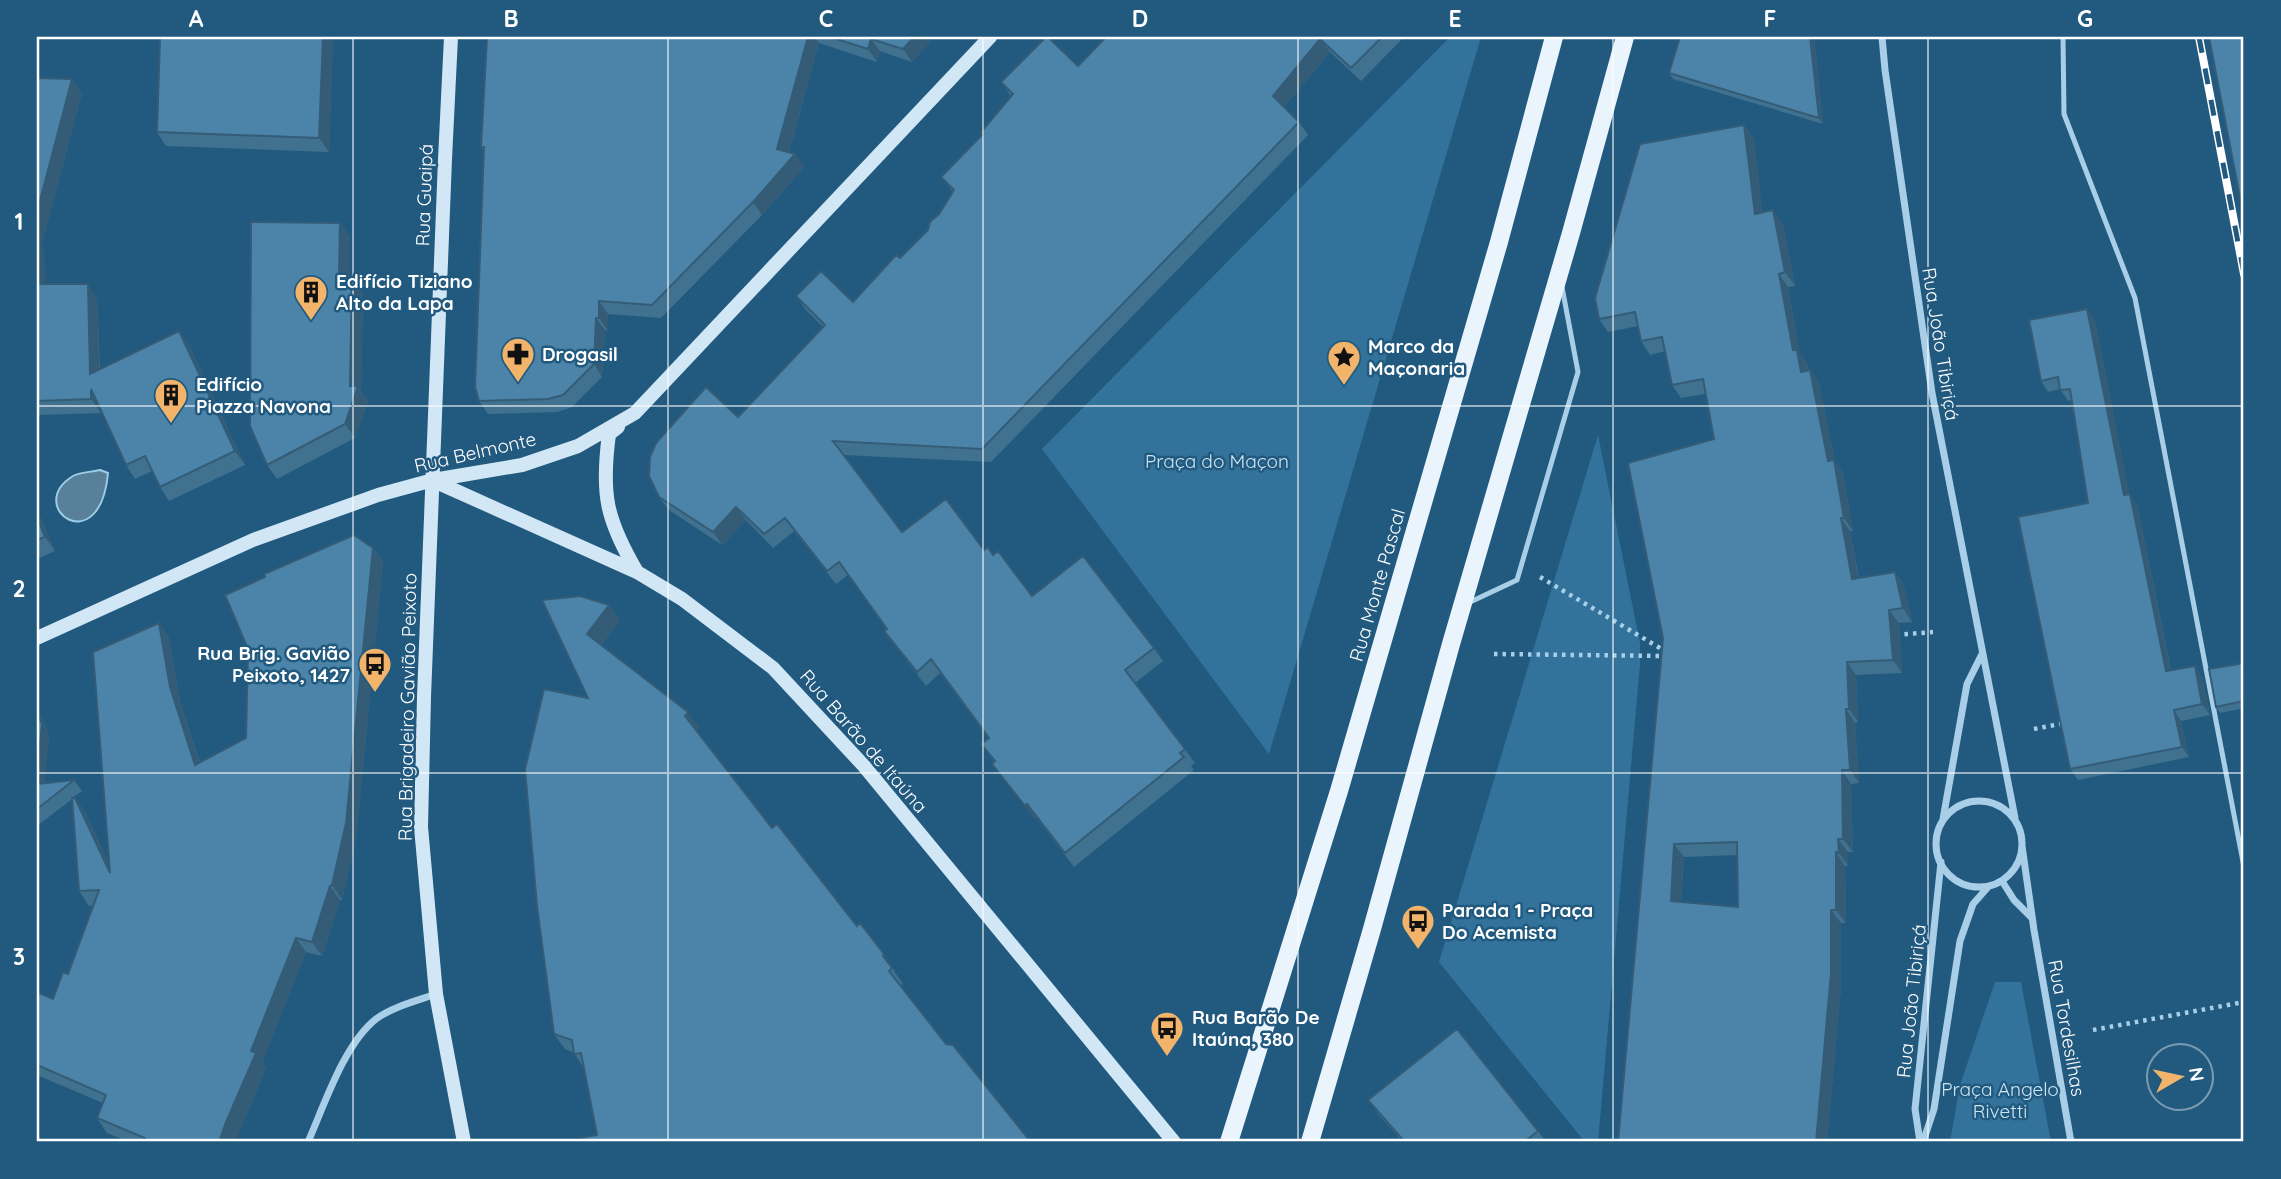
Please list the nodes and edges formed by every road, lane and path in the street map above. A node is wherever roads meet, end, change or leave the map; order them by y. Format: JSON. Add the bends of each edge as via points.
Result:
{"nodes":[{"id":1,"x":452,"y":37,"type":"edge"},
{"id":2,"x":990,"y":37,"type":"edge"},
{"id":3,"x":1555,"y":37,"type":"edge"},
{"id":4,"x":1625,"y":37,"type":"edge"},
{"id":5,"x":1882,"y":37,"type":"edge"},
{"id":6,"x":2063,"y":37,"type":"edge"},
{"id":7,"x":1559,"y":274,"type":"junction"},
{"id":8,"x":635,"y":413,"type":"junction"},
{"id":9,"x":433,"y":480,"type":"junction"},
{"id":10,"x":637,"y":572,"type":"junction"},
{"id":11,"x":1540,"y":577,"type":"dead end"},
{"id":12,"x":1462,"y":606,"type":"junction"},
{"id":13,"x":1933,"y":632,"type":"dead end"},
{"id":14,"x":1892,"y":635,"type":"edge"},
{"id":15,"x":37,"y":638,"type":"edge"},
{"id":16,"x":1494,"y":654,"type":"dead end"},
{"id":17,"x":1982,"y":654,"type":"junction"},
{"id":18,"x":2071,"y":721,"type":"edge"},
{"id":19,"x":2034,"y":729,"type":"dead end"},
{"id":20,"x":2015,"y":818,"type":"junction"},
{"id":21,"x":1943,"y":821,"type":"junction"},
{"id":22,"x":2022,"y":846,"type":"junction"},
{"id":23,"x":1941,"y":862,"type":"junction"},
{"id":24,"x":2244,"y":867,"type":"edge"},
{"id":25,"x":2002,"y":881,"type":"junction"},
{"id":26,"x":1988,"y":887,"type":"junction"},
{"id":27,"x":2032,"y":919,"type":"junction"},
{"id":28,"x":436,"y":994,"type":"junction"},
{"id":29,"x":2244,"y":1002,"type":"edge"},
{"id":30,"x":2093,"y":1030,"type":"dead end"},
{"id":31,"x":308,"y":1142,"type":"edge"},
{"id":32,"x":464,"y":1142,"type":"edge"},
{"id":33,"x":1174,"y":1142,"type":"edge"},
{"id":34,"x":1229,"y":1142,"type":"edge"},
{"id":35,"x":1310,"y":1142,"type":"edge"},
{"id":36,"x":1921,"y":1142,"type":"edge"},
{"id":37,"x":2071,"y":1142,"type":"edge"}],
"edges":[{"from":1,"to":9,"type":"main road","name":"Rua Guaipá"},
{"from":2,"to":8,"type":"main road","name":"Rua Belmonte"},
{"from":3,"to":34,"type":"main road","name":"Rua Monte Pascal","via":[[1339,791]]},
{"from":4,"to":7,"type":"main road"},
{"from":5,"to":17,"type":"street","name":"Rua João Tibiriçá","via":[[1932,393]]},
{"from":6,"to":24,"type":"lane","via":[[2064,114],[2135,298]]},
{"from":7,"to":12,"type":"main road"},
{"from":7,"to":12,"type":"lane","via":[[1578,372],[1552,463],[1517,580]]},
{"from":8,"to":9,"type":"main road","name":"Rua Belmonte","via":[[578,446],[522,465]]},
{"from":8,"to":10,"type":"main road","via":[[609,434],[604,470],[607,506]]},
{"from":9,"to":10,"type":"main road","name":"Rua Barão de Itaúna"},
{"from":9,"to":15,"type":"main road","name":"Rua Belmonte","via":[[253,540]]},
{"from":9,"to":28,"type":"main road","name":"Rua Brigadeiro Gavião Peixoto","via":[[421,827]]},
{"from":10,"to":33,"type":"main road","name":"Rua Barão de Itaúna","via":[[682,599],[773,668],[864,766]]},
{"from":11,"to":16,"type":"path","via":[[1674,656]]},
{"from":12,"to":35,"type":"main road"},
{"from":13,"to":14,"type":"path"},
{"from":17,"to":20,"type":"street","name":"Rua João Tibiriçá"},
{"from":17,"to":21,"type":"street","via":[[1967,684]]},
{"from":18,"to":19,"type":"path"},
{"from":20,"to":21,"type":"street","via":[[1992,802],[1978,800],[1952,810]]},
{"from":20,"to":22,"type":"street"},
{"from":21,"to":23,"type":"street","via":[[1936,849]]},
{"from":22,"to":25,"type":"street","via":[[2020,859]]},
{"from":22,"to":27,"type":"street","name":"Rua Tordesilhas"},
{"from":23,"to":26,"type":"street","via":[[1961,883]]},
{"from":23,"to":36,"type":"street","name":"Rua João Tibiriçá","via":[[1915,1109]]},
{"from":25,"to":26,"type":"street"},
{"from":25,"to":27,"type":"street"},
{"from":26,"to":36,"type":"street","name":"Rua João Tibiriçá","via":[[1973,904],[1960,941],[1934,1109]]},
{"from":27,"to":37,"type":"street","name":"Rua Tordesilhas"},
{"from":28,"to":31,"type":"street","via":[[376,1019],[352,1044]]},
{"from":28,"to":32,"type":"main road","name":"Rua Brigadeiro Gavião Peixoto"},
{"from":29,"to":30,"type":"path"}]}
